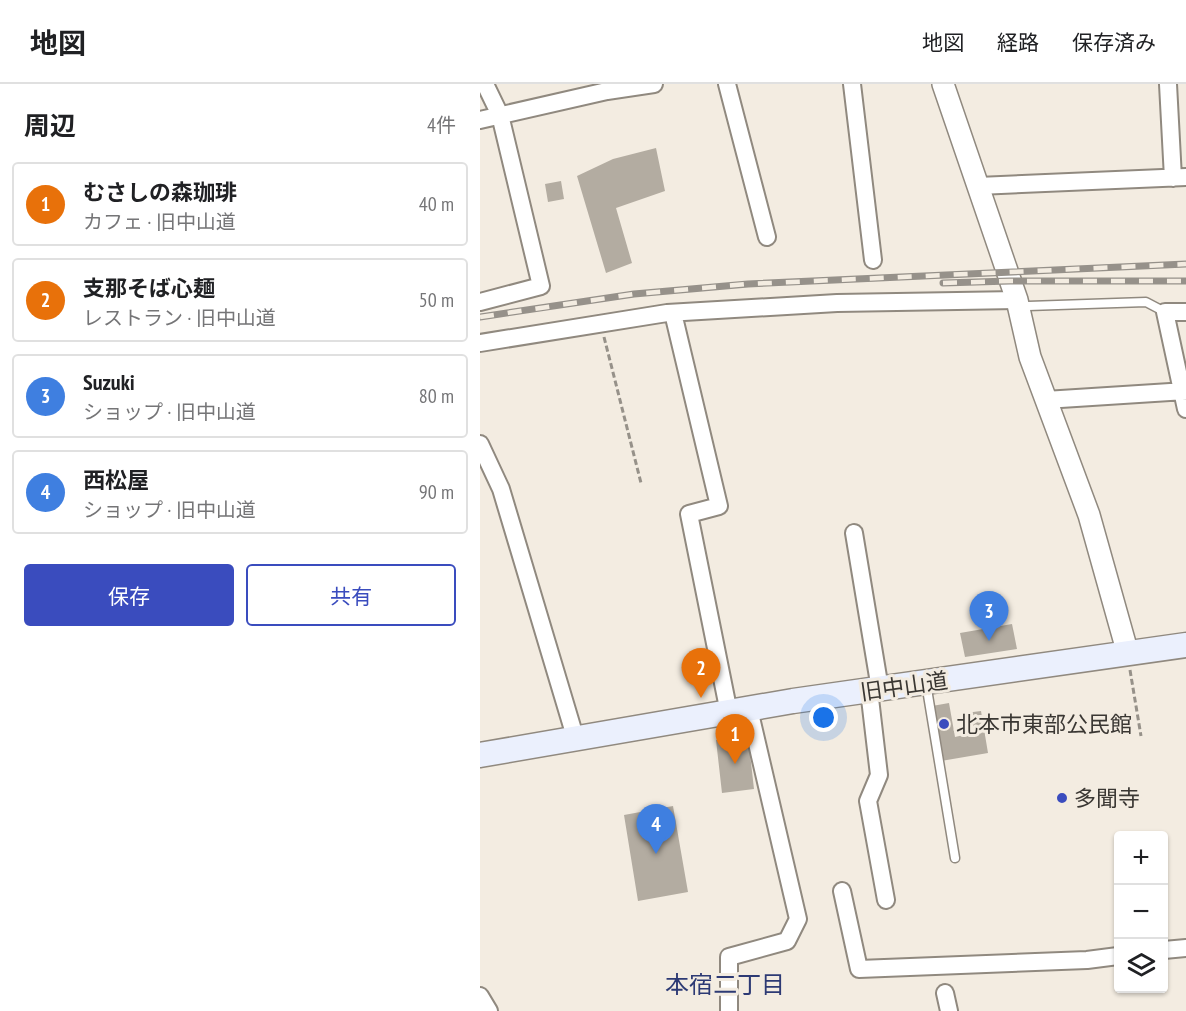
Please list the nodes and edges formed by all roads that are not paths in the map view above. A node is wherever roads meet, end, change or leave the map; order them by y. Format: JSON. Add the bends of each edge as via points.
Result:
{"nodes":[{"id":1,"x":485,"y":84,"type":"edge"},
{"id":2,"x":654,"y":84,"type":"edge"},
{"id":3,"x":727,"y":84,"type":"edge"},
{"id":4,"x":852,"y":84,"type":"edge"},
{"id":5,"x":943,"y":84,"type":"edge"},
{"id":6,"x":1168,"y":84,"type":"edge"},
{"id":7,"x":591,"y":89,"type":"edge"},
{"id":8,"x":500,"y":115,"type":"junction"},
{"id":9,"x":480,"y":120,"type":"edge"},
{"id":10,"x":1180,"y":177,"type":"edge"},
{"id":11,"x":978,"y":186,"type":"junction"},
{"id":12,"x":766,"y":237,"type":"dead end"},
{"id":13,"x":873,"y":260,"type":"dead end"},
{"id":14,"x":480,"y":302,"type":"edge"},
{"id":15,"x":1023,"y":303,"type":"junction"},
{"id":16,"x":1165,"y":312,"type":"junction"},
{"id":17,"x":1186,"y":312,"type":"edge"},
{"id":18,"x":673,"y":313,"type":"junction"},
{"id":19,"x":480,"y":343,"type":"edge"},
{"id":20,"x":1184,"y":392,"type":"edge"},
{"id":21,"x":1045,"y":400,"type":"junction"},
{"id":22,"x":1186,"y":409,"type":"edge"},
{"id":23,"x":480,"y":444,"type":"edge"},
{"id":24,"x":854,"y":533,"type":"dead end"},
{"id":25,"x":1186,"y":645,"type":"edge"},
{"id":26,"x":1128,"y":654,"type":"junction"},
{"id":27,"x":926,"y":683,"type":"junction"},
{"id":28,"x":874,"y":690,"type":"junction"},
{"id":29,"x":739,"y":711,"type":"junction"},
{"id":30,"x":576,"y":740,"type":"junction"},
{"id":31,"x":480,"y":755,"type":"edge"},
{"id":32,"x":955,"y":858,"type":"dead end"},
{"id":33,"x":842,"y":891,"type":"dead end"},
{"id":34,"x":886,"y":900,"type":"dead end"},
{"id":35,"x":1186,"y":948,"type":"edge"},
{"id":36,"x":1168,"y":950,"type":"edge"},
{"id":37,"x":1114,"y":957,"type":"edge"},
{"id":38,"x":945,"y":993,"type":"dead end"},
{"id":39,"x":480,"y":996,"type":"edge"},
{"id":40,"x":489,"y":1011,"type":"edge"},
{"id":41,"x":729,"y":1011,"type":"edge"},
{"id":42,"x":949,"y":1011,"type":"edge"}],
"edges":[{"from":1,"to":8,"type":"street"},
{"from":2,"to":7,"type":"street"},
{"from":3,"to":12,"type":"street"},
{"from":4,"to":13,"type":"street"},
{"from":5,"to":11,"type":"street"},
{"from":6,"to":10,"type":"street"},
{"from":7,"to":8,"type":"street"},
{"from":8,"to":9,"type":"street"},
{"from":8,"to":14,"type":"street","via":[[542,286]]},
{"from":10,"to":11,"type":"street"},
{"from":11,"to":15,"type":"street"},
{"from":15,"to":16,"type":"lane","via":[[1146,302]]},
{"from":15,"to":18,"type":"street","via":[[837,303]]},
{"from":15,"to":21,"type":"street","via":[[1030,357]]},
{"from":16,"to":17,"type":"street"},
{"from":16,"to":20,"type":"street"},
{"from":18,"to":19,"type":"street"},
{"from":18,"to":29,"type":"street","via":[[718,506],[689,514]]},
{"from":20,"to":21,"type":"street"},
{"from":20,"to":22,"type":"street"},
{"from":21,"to":26,"type":"street","via":[[1089,515]]},
{"from":23,"to":30,"type":"street","via":[[501,489]]},
{"from":24,"to":28,"type":"street"},
{"from":25,"to":26,"type":"main road","name":"旧中山道"},
{"from":26,"to":27,"type":"main road","name":"旧中山道"},
{"from":27,"to":28,"type":"main road","name":"旧中山道"},
{"from":27,"to":32,"type":"lane"},
{"from":28,"to":29,"type":"main road","name":"旧中山道"},
{"from":28,"to":34,"type":"street","via":[[879,775],[868,801]]},
{"from":29,"to":30,"type":"main road","name":"旧中山道"},
{"from":29,"to":41,"type":"street","via":[[798,919],[787,941],[729,957]]},
{"from":30,"to":31,"type":"main road","name":"旧中山道"},
{"from":33,"to":37,"type":"street","via":[[859,969]]},
{"from":35,"to":36,"type":"street"},
{"from":38,"to":42,"type":"street"},
{"from":39,"to":40,"type":"street"}]}
